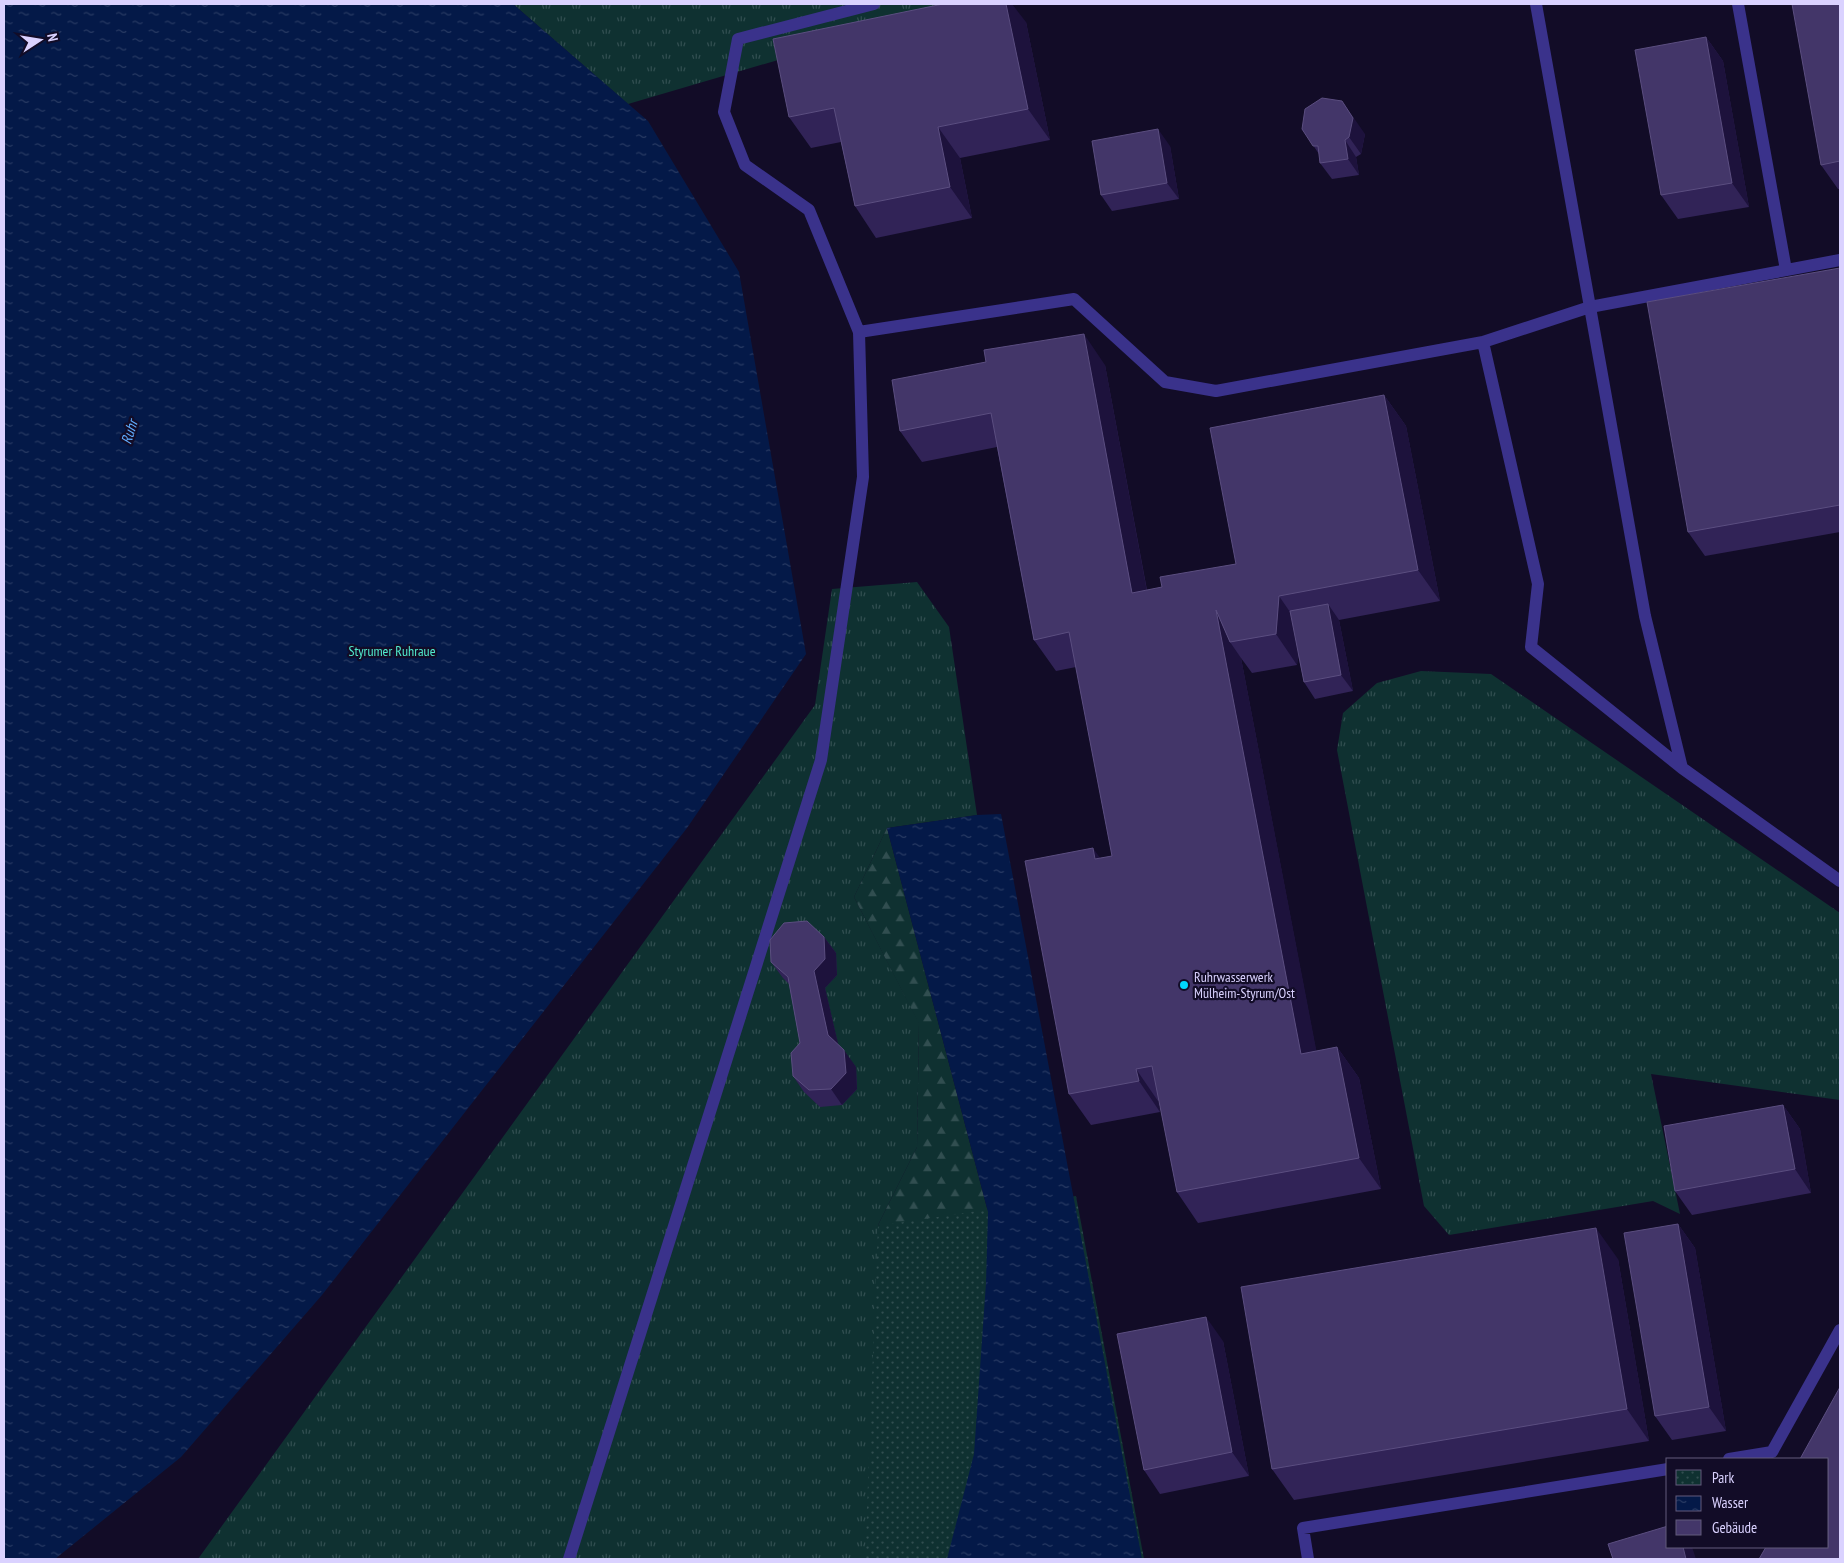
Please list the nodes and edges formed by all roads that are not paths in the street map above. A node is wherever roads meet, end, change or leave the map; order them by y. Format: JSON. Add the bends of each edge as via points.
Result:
{"nodes":[{"id":1,"x":874,"y":4,"type":"edge"},
{"id":2,"x":1536,"y":4,"type":"edge"},
{"id":3,"x":1738,"y":4,"type":"edge"},
{"id":4,"x":1840,"y":260,"type":"edge"},
{"id":5,"x":1786,"y":270,"type":"junction"},
{"id":6,"x":1590,"y":307,"type":"junction"},
{"id":7,"x":859,"y":332,"type":"junction"},
{"id":8,"x":1483,"y":342,"type":"junction"},
{"id":9,"x":1682,"y":768,"type":"junction"},
{"id":10,"x":1840,"y":880,"type":"edge"},
{"id":11,"x":1840,"y":1330,"type":"edge"},
{"id":12,"x":1735,"y":1458,"type":"edge"},
{"id":13,"x":1666,"y":1469,"type":"edge"},
{"id":14,"x":569,"y":1559,"type":"edge"},
{"id":15,"x":1308,"y":1559,"type":"edge"}],
"edges":[{"from":1,"to":7,"type":"lane","via":[[738,39],[724,112],[745,165],[809,210]]},
{"from":2,"to":6,"type":"lane"},
{"from":3,"to":5,"type":"lane"},
{"from":4,"to":5,"type":"lane"},
{"from":5,"to":6,"type":"lane"},
{"from":6,"to":8,"type":"lane"},
{"from":6,"to":9,"type":"lane","via":[[1645,616]]},
{"from":7,"to":8,"type":"lane","via":[[1074,299],[1165,382],[1216,391]]},
{"from":7,"to":14,"type":"lane","via":[[863,477],[821,760]]},
{"from":8,"to":9,"type":"lane","via":[[1538,584],[1531,646]]},
{"from":9,"to":10,"type":"lane"},
{"from":11,"to":12,"type":"lane","via":[[1772,1452]]},
{"from":13,"to":15,"type":"lane","via":[[1303,1528]]}]}
